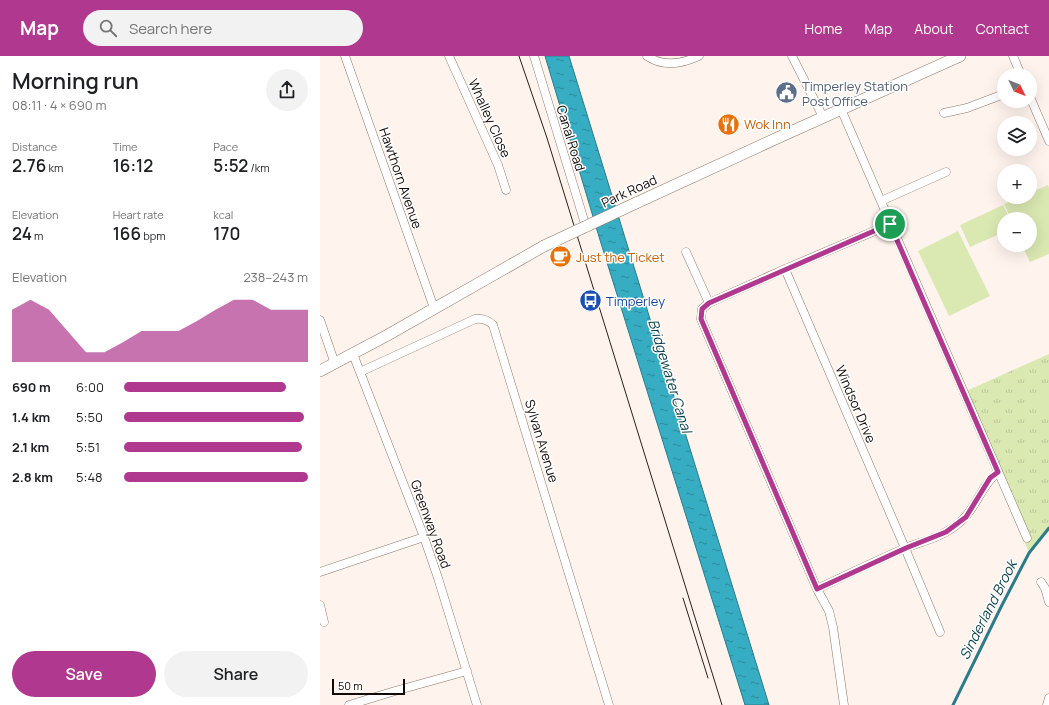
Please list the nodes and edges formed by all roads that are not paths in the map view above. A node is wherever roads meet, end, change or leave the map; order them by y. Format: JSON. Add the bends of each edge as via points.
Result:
{"nodes":[{"id":1,"x":345,"y":56,"type":"edge"},
{"id":2,"x":450,"y":56,"type":"edge"},
{"id":3,"x":534,"y":56,"type":"edge"},
{"id":4,"x":647,"y":56,"type":"edge"},
{"id":5,"x":699,"y":56,"type":"edge"},
{"id":6,"x":792,"y":56,"type":"edge"},
{"id":7,"x":960,"y":56,"type":"edge"},
{"id":8,"x":1013,"y":56,"type":"edge"},
{"id":9,"x":1018,"y":68,"type":"edge"},
{"id":10,"x":997,"y":97,"type":"edge"},
{"id":11,"x":1035,"y":108,"type":"edge"},
{"id":12,"x":841,"y":110,"type":"junction"},
{"id":13,"x":944,"y":114,"type":"dead end"},
{"id":14,"x":823,"y":117,"type":"junction"},
{"id":15,"x":1049,"y":141,"type":"edge"},
{"id":16,"x":946,"y":172,"type":"dead end"},
{"id":17,"x":506,"y":190,"type":"dead end"},
{"id":18,"x":881,"y":201,"type":"junction"},
{"id":19,"x":890,"y":224,"type":"junction"},
{"id":20,"x":586,"y":227,"type":"junction"},
{"id":21,"x":686,"y":252,"type":"dead end"},
{"id":22,"x":785,"y":269,"type":"junction"},
{"id":23,"x":709,"y":303,"type":"junction"},
{"id":24,"x":434,"y":308,"type":"junction"},
{"id":25,"x":320,"y":320,"type":"edge"},
{"id":26,"x":353,"y":354,"type":"junction"},
{"id":27,"x":335,"y":364,"type":"junction"},
{"id":28,"x":320,"y":372,"type":"edge"},
{"id":29,"x":360,"y":372,"type":"junction"},
{"id":30,"x":998,"y":472,"type":"junction"},
{"id":31,"x":424,"y":537,"type":"junction"},
{"id":32,"x":1027,"y":538,"type":"dead end"},
{"id":33,"x":906,"y":548,"type":"junction"},
{"id":34,"x":320,"y":572,"type":"edge"},
{"id":35,"x":1045,"y":585,"type":"edge"},
{"id":36,"x":817,"y":589,"type":"junction"},
{"id":37,"x":1049,"y":602,"type":"edge"},
{"id":38,"x":320,"y":605,"type":"edge"},
{"id":39,"x":324,"y":622,"type":"edge"},
{"id":40,"x":940,"y":632,"type":"dead end"},
{"id":41,"x":467,"y":671,"type":"junction"},
{"id":42,"x":1049,"y":698,"type":"edge"},
{"id":43,"x":352,"y":705,"type":"edge"},
{"id":44,"x":477,"y":705,"type":"edge"},
{"id":45,"x":609,"y":705,"type":"edge"},
{"id":46,"x":844,"y":705,"type":"edge"},
{"id":47,"x":1047,"y":705,"type":"edge"}],
"edges":[{"from":1,"to":24,"type":"street","name":"Hawthorn Avenue"},
{"from":2,"to":17,"type":"street","name":"Whalley Close","via":[[498,165]]},
{"from":3,"to":20,"type":"street","name":"Canal Road"},
{"from":4,"to":5,"type":"street","via":[[662,63],[682,62]]},
{"from":6,"to":14,"type":"street"},
{"from":7,"to":12,"type":"main road","name":"Park Road"},
{"from":8,"to":9,"type":"street"},
{"from":10,"to":13,"type":"street"},
{"from":11,"to":15,"type":"street"},
{"from":12,"to":14,"type":"main road","name":"Park Road"},
{"from":12,"to":18,"type":"street"},
{"from":14,"to":20,"type":"main road","name":"Park Road","bridge":true},
{"from":16,"to":18,"type":"street"},
{"from":18,"to":19,"type":"street"},
{"from":19,"to":22,"type":"street"},
{"from":19,"to":30,"type":"street"},
{"from":20,"to":24,"type":"main road","name":"Park Road","bridge":true,"via":[[544,246]]},
{"from":21,"to":23,"type":"street"},
{"from":22,"to":23,"type":"street"},
{"from":22,"to":33,"type":"street","name":"Windsor Drive"},
{"from":23,"to":36,"type":"street","via":[[702,309],[701,319]]},
{"from":24,"to":26,"type":"main road","name":"Park Road"},
{"from":25,"to":27,"type":"street"},
{"from":26,"to":27,"type":"main road","name":"Park Road"},
{"from":26,"to":29,"type":"street","name":"Greenway Road"},
{"from":27,"to":28,"type":"main road","name":"Park Road"},
{"from":29,"to":31,"type":"street","name":"Greenway Road"},
{"from":29,"to":45,"type":"street","name":"Sylvan Avenue","via":[[475,319],[482,318],[493,325]]},
{"from":30,"to":32,"type":"street"},
{"from":30,"to":33,"type":"street","via":[[990,478],[960,523],[946,532]]},
{"from":31,"to":34,"type":"street"},
{"from":31,"to":41,"type":"street","name":"Greenway Road"},
{"from":33,"to":36,"type":"street"},
{"from":33,"to":40,"type":"street","name":"Windsor Drive"},
{"from":35,"to":37,"type":"street"},
{"from":36,"to":46,"type":"street","via":[[829,611],[833,627]]},
{"from":38,"to":39,"type":"street"},
{"from":41,"to":43,"type":"street"},
{"from":41,"to":44,"type":"street","name":"Greenway Road"},
{"from":42,"to":47,"type":"street"}]}
